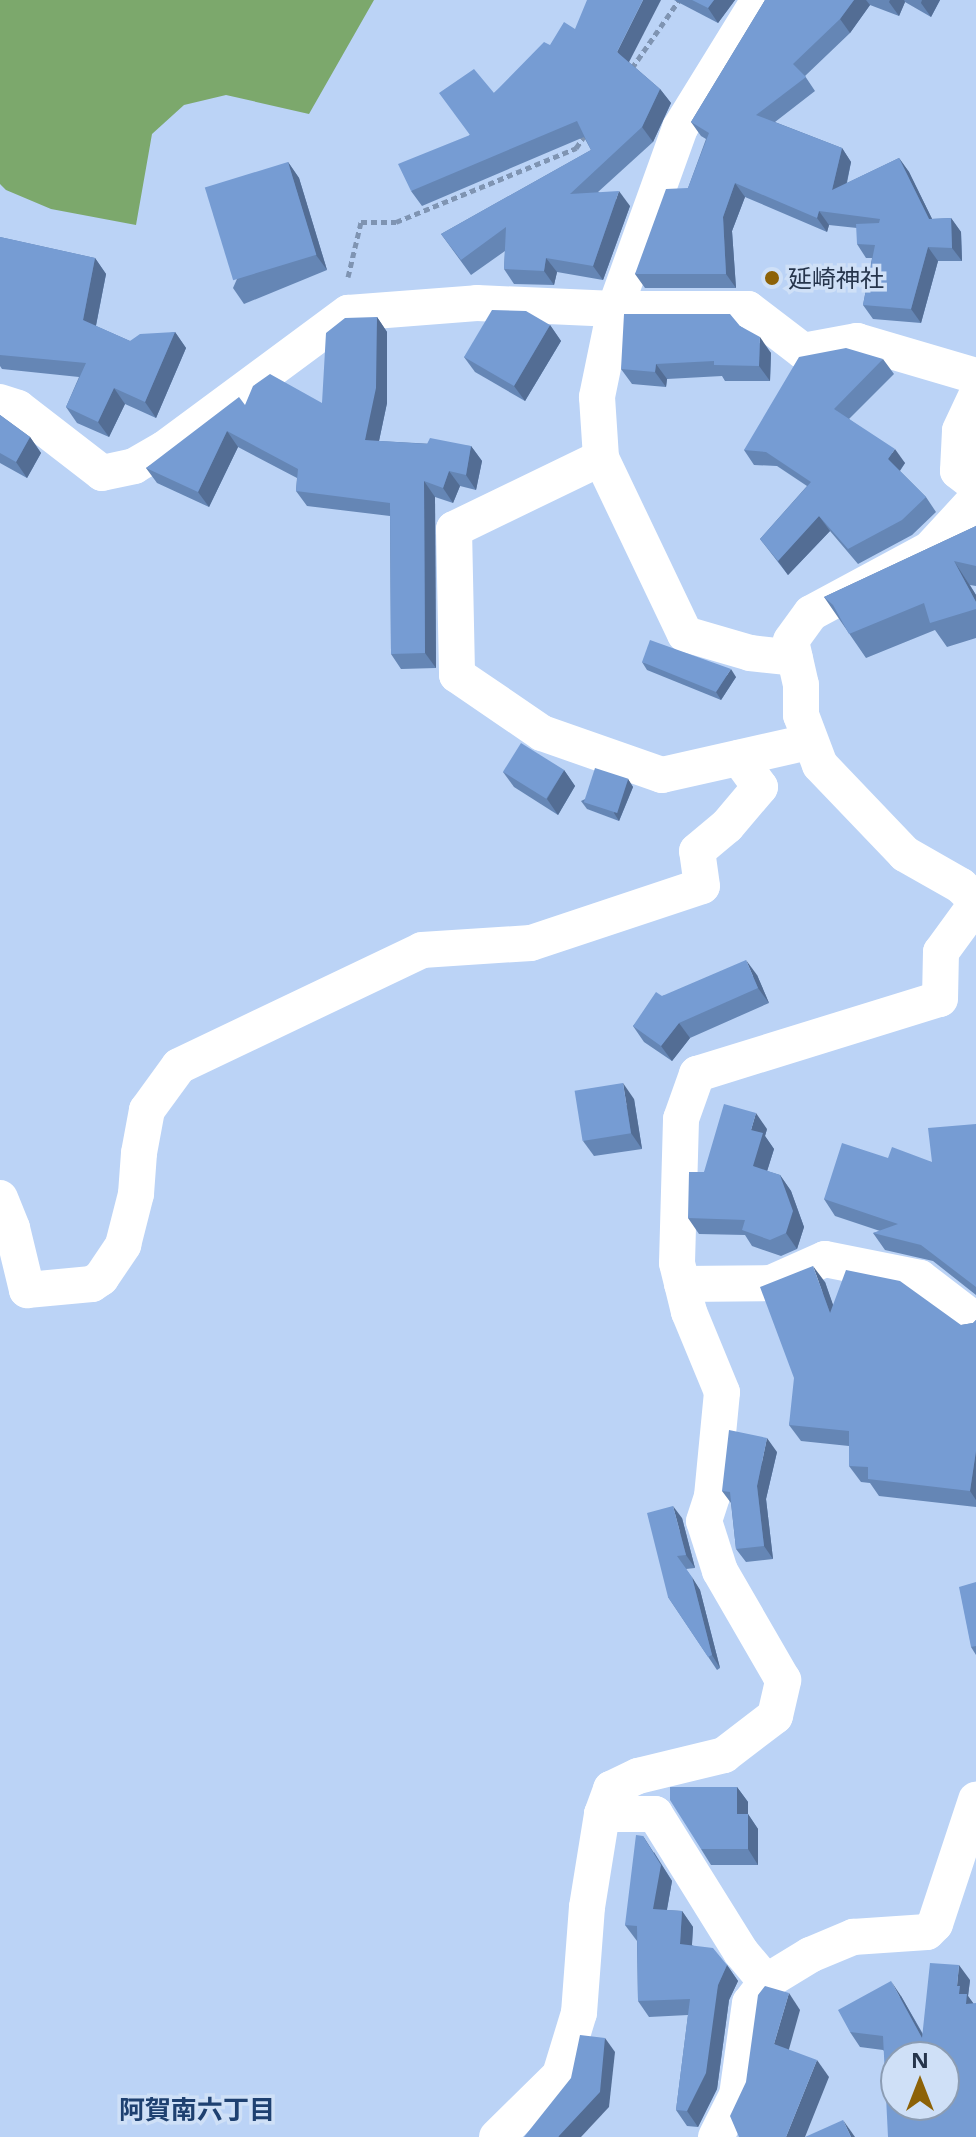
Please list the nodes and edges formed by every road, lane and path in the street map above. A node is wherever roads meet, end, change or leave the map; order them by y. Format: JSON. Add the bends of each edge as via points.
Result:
{"nodes":[{"id":1,"x":679,"y":0,"type":"edge"},
{"id":2,"x":759,"y":0,"type":"edge"},
{"id":3,"x":628,"y":74,"type":"edge"},
{"id":4,"x":593,"y":123,"type":"edge"},
{"id":5,"x":615,"y":309,"type":"junction"},
{"id":6,"x":337,"y":321,"type":"junction"},
{"id":7,"x":976,"y":376,"type":"edge"},
{"id":8,"x":976,"y":396,"type":"edge"},
{"id":9,"x":0,"y":402,"type":"edge"},
{"id":10,"x":601,"y":458,"type":"junction"},
{"id":11,"x":976,"y":485,"type":"edge"},
{"id":12,"x":976,"y":499,"type":"edge"},
{"id":13,"x":795,"y":658,"type":"junction"},
{"id":14,"x":809,"y":742,"type":"junction"},
{"id":15,"x":739,"y":758,"type":"junction"},
{"id":16,"x":976,"y":903,"type":"edge"},
{"id":17,"x":0,"y":1198,"type":"edge"},
{"id":18,"x":682,"y":1284,"type":"junction"},
{"id":19,"x":976,"y":1321,"type":"edge"},
{"id":20,"x":976,"y":1800,"type":"edge"},
{"id":21,"x":602,"y":1814,"type":"junction"},
{"id":22,"x":766,"y":1982,"type":"junction"},
{"id":23,"x":497,"y":2137,"type":"edge"},
{"id":24,"x":716,"y":2137,"type":"edge"}],
"edges":[{"from":1,"to":3,"type":"path"},
{"from":2,"to":5,"type":"street","via":[[680,128]]},
{"from":4,"to":6,"type":"path","via":[[576,148],[396,222],[361,222]]},
{"from":5,"to":6,"type":"street","via":[[477,303],[348,313]]},
{"from":5,"to":7,"type":"street","via":[[748,309],[803,351],[857,341]]},
{"from":5,"to":10,"type":"street","via":[[597,397]]},
{"from":6,"to":9,"type":"street","via":[[134,466],[102,473],[18,408]]},
{"from":8,"to":11,"type":"street","via":[[960,431],[958,471]]},
{"from":10,"to":13,"type":"street","via":[[685,634],[750,653]]},
{"from":10,"to":15,"type":"street","via":[[454,529],[457,675],[542,733],[662,775]]},
{"from":12,"to":13,"type":"street","via":[[930,549],[811,613],[791,641]]},
{"from":13,"to":14,"type":"street"},
{"from":14,"to":15,"type":"street"},
{"from":14,"to":16,"type":"street","via":[[820,765],[905,854],[961,886]]},
{"from":15,"to":17,"type":"street","via":[[760,787],[697,851],[702,886],[531,943],[422,950],[179,1066],[147,1110],[123,1245],[92,1284],[27,1290]]},
{"from":16,"to":18,"type":"street","via":[[941,952],[940,999],[697,1074],[681,1119],[677,1263]]},
{"from":18,"to":19,"type":"street","via":[[771,1283],[825,1259],[920,1278]]},
{"from":18,"to":21,"type":"street","via":[[722,1392],[712,1496],[704,1521],[720,1571],[783,1680],[775,1716],[724,1755],[638,1776],[611,1789]]},
{"from":20,"to":22,"type":"street","via":[[935,1924],[927,1932],[853,1937]]},
{"from":21,"to":22,"type":"street","via":[[655,1814],[741,1952]]},
{"from":21,"to":23,"type":"street","via":[[587,1907],[579,2013],[560,2075]]},
{"from":22,"to":24,"type":"street","via":[[750,2003],[737,2095]]}]}
